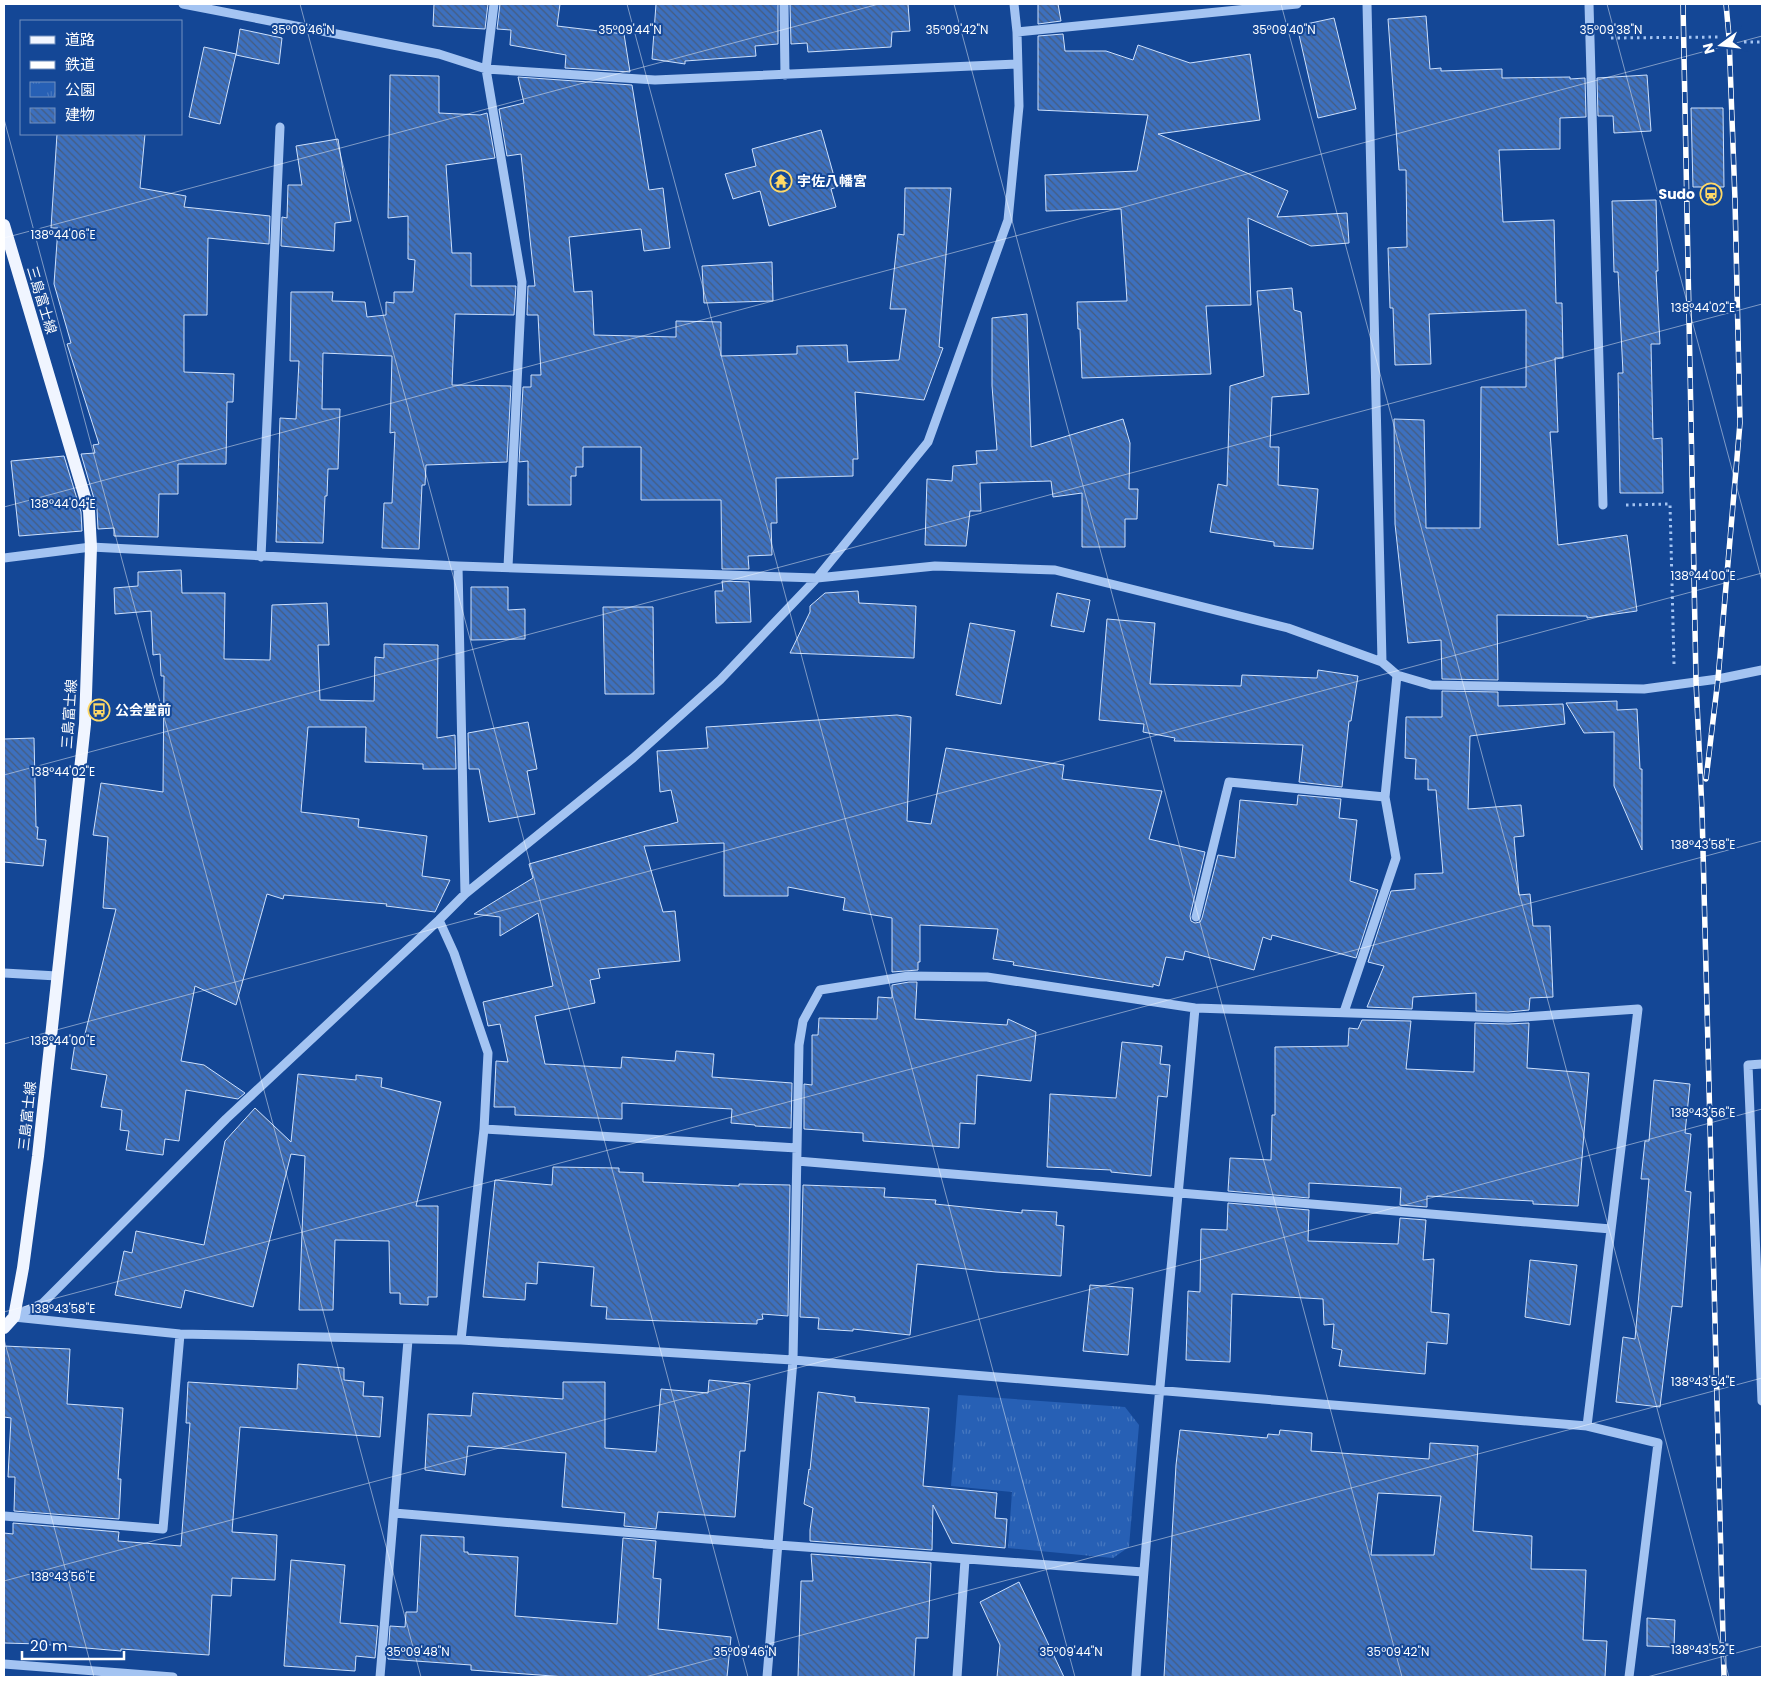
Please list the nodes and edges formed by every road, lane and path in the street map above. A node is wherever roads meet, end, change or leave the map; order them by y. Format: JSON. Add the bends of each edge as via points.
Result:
{"nodes":[{"id":1,"x":183,"y":4,"type":"edge"},
{"id":2,"x":494,"y":4,"type":"edge"},
{"id":3,"x":784,"y":4,"type":"edge"},
{"id":4,"x":1014,"y":4,"type":"edge"},
{"id":5,"x":1297,"y":4,"type":"edge"},
{"id":6,"x":1367,"y":4,"type":"edge"},
{"id":7,"x":1589,"y":4,"type":"edge"},
{"id":8,"x":1017,"y":32,"type":"junction"},
{"id":9,"x":1721,"y":37,"type":"dead end"},
{"id":10,"x":1591,"y":39,"type":"junction"},
{"id":11,"x":1744,"y":42,"type":"dead end"},
{"id":12,"x":1762,"y":42,"type":"edge"},
{"id":13,"x":1017,"y":64,"type":"junction"},
{"id":14,"x":486,"y":69,"type":"junction"},
{"id":15,"x":785,"y":75,"type":"junction"},
{"id":16,"x":280,"y":127,"type":"dead end"},
{"id":17,"x":4,"y":226,"type":"edge"},
{"id":18,"x":1603,"y":505,"type":"joint"},
{"id":19,"x":91,"y":547,"type":"junction"},
{"id":20,"x":261,"y":557,"type":"junction"},
{"id":21,"x":4,"y":558,"type":"edge"},
{"id":22,"x":458,"y":566,"type":"junction"},
{"id":23,"x":508,"y":568,"type":"junction"},
{"id":24,"x":817,"y":578,"type":"junction"},
{"id":25,"x":1382,"y":662,"type":"junction"},
{"id":26,"x":1762,"y":670,"type":"edge"},
{"id":27,"x":1397,"y":675,"type":"junction"},
{"id":28,"x":1675,"y":684,"type":"junction"},
{"id":29,"x":1385,"y":798,"type":"junction"},
{"id":30,"x":465,"y":894,"type":"junction"},
{"id":31,"x":1196,"y":917,"type":"dead end"},
{"id":32,"x":439,"y":920,"type":"junction"},
{"id":33,"x":4,"y":973,"type":"edge"},
{"id":34,"x":57,"y":976,"type":"junction"},
{"id":35,"x":1195,"y":1008,"type":"junction"},
{"id":36,"x":1344,"y":1012,"type":"junction"},
{"id":37,"x":1762,"y":1064,"type":"edge"},
{"id":38,"x":484,"y":1129,"type":"junction"},
{"id":39,"x":797,"y":1148,"type":"junction"},
{"id":40,"x":797,"y":1161,"type":"junction"},
{"id":41,"x":1179,"y":1192,"type":"junction"},
{"id":42,"x":1610,"y":1228,"type":"junction"},
{"id":43,"x":14,"y":1317,"type":"junction"},
{"id":44,"x":4,"y":1328,"type":"edge"},
{"id":45,"x":180,"y":1334,"type":"junction"},
{"id":46,"x":408,"y":1340,"type":"junction"},
{"id":47,"x":461,"y":1340,"type":"junction"},
{"id":48,"x":792,"y":1360,"type":"junction"},
{"id":49,"x":1158,"y":1390,"type":"junction"},
{"id":50,"x":1762,"y":1401,"type":"edge"},
{"id":51,"x":1587,"y":1426,"type":"junction"},
{"id":52,"x":394,"y":1513,"type":"junction"},
{"id":53,"x":4,"y":1516,"type":"edge"},
{"id":54,"x":778,"y":1545,"type":"junction"},
{"id":55,"x":965,"y":1560,"type":"junction"},
{"id":56,"x":1143,"y":1572,"type":"junction"},
{"id":57,"x":4,"y":1664,"type":"edge"},
{"id":58,"x":167,"y":1677,"type":"edge"},
{"id":59,"x":380,"y":1677,"type":"edge"},
{"id":60,"x":767,"y":1677,"type":"edge"},
{"id":61,"x":957,"y":1677,"type":"edge"},
{"id":62,"x":1136,"y":1677,"type":"edge"},
{"id":63,"x":1629,"y":1677,"type":"edge"}],
"edges":[{"from":1,"to":14,"type":"street","via":[[439,54]]},
{"from":2,"to":14,"type":"street"},
{"from":3,"to":15,"type":"street"},
{"from":4,"to":8,"type":"street"},
{"from":5,"to":8,"type":"street"},
{"from":6,"to":25,"type":"street"},
{"from":7,"to":10,"type":"street"},
{"from":8,"to":13,"type":"street"},
{"from":9,"to":10,"type":"path"},
{"from":10,"to":18,"type":"street"},
{"from":11,"to":12,"type":"path"},
{"from":13,"to":15,"type":"street"},
{"from":13,"to":24,"type":"street","via":[[1019,106],[1008,220],[928,442]]},
{"from":14,"to":15,"type":"street","via":[[656,80]]},
{"from":14,"to":23,"type":"street","via":[[522,282]]},
{"from":16,"to":20,"type":"street"},
{"from":17,"to":19,"type":"main road","name":"三島富士線","via":[[90,511]]},
{"from":18,"to":28,"type":"path","via":[[1670,504]]},
{"from":19,"to":20,"type":"street"},
{"from":19,"to":21,"type":"street"},
{"from":19,"to":34,"type":"main road","name":"三島富士線","via":[[85,724]]},
{"from":20,"to":22,"type":"street"},
{"from":22,"to":23,"type":"street"},
{"from":22,"to":30,"type":"street"},
{"from":23,"to":24,"type":"street"},
{"from":24,"to":25,"type":"street","via":[[935,566],[1055,570],[1288,628]]},
{"from":24,"to":30,"type":"street","via":[[720,680],[633,758]]},
{"from":25,"to":27,"type":"street"},
{"from":26,"to":28,"type":"street"},
{"from":27,"to":28,"type":"street","via":[[1431,685],[1644,689]]},
{"from":27,"to":29,"type":"street"},
{"from":29,"to":31,"type":"street","via":[[1229,782]]},
{"from":29,"to":36,"type":"street","via":[[1396,858]]},
{"from":30,"to":32,"type":"street"},
{"from":32,"to":38,"type":"street","via":[[454,953],[488,1053]]},
{"from":32,"to":43,"type":"street","via":[[226,1119],[43,1303]]},
{"from":33,"to":34,"type":"street"},
{"from":34,"to":43,"type":"main road","name":"三島富士線","via":[[38,1156]]},
{"from":35,"to":36,"type":"street"},
{"from":35,"to":39,"type":"street","via":[[987,977],[909,976],[820,990],[803,1020],[798,1044]]},
{"from":35,"to":41,"type":"street"},
{"from":36,"to":42,"type":"street","via":[[1508,1018],[1638,1009]]},
{"from":37,"to":50,"type":"street","via":[[1748,1065]]},
{"from":38,"to":39,"type":"street"},
{"from":38,"to":47,"type":"street"},
{"from":39,"to":40,"type":"street"},
{"from":40,"to":41,"type":"street"},
{"from":40,"to":48,"type":"street"},
{"from":41,"to":42,"type":"street"},
{"from":41,"to":49,"type":"street"},
{"from":42,"to":51,"type":"street"},
{"from":43,"to":44,"type":"main road"},
{"from":43,"to":45,"type":"street"},
{"from":45,"to":46,"type":"street"},
{"from":45,"to":53,"type":"street","via":[[163,1530]]},
{"from":46,"to":47,"type":"street"},
{"from":46,"to":52,"type":"street"},
{"from":47,"to":48,"type":"street"},
{"from":48,"to":49,"type":"street"},
{"from":48,"to":54,"type":"street"},
{"from":49,"to":51,"type":"street"},
{"from":49,"to":56,"type":"street"},
{"from":51,"to":63,"type":"street","via":[[1658,1442]]},
{"from":52,"to":54,"type":"street"},
{"from":52,"to":59,"type":"street"},
{"from":54,"to":55,"type":"street"},
{"from":54,"to":60,"type":"street"},
{"from":55,"to":56,"type":"street"},
{"from":55,"to":61,"type":"street"},
{"from":56,"to":62,"type":"street"},
{"from":57,"to":58,"type":"street"}]}
